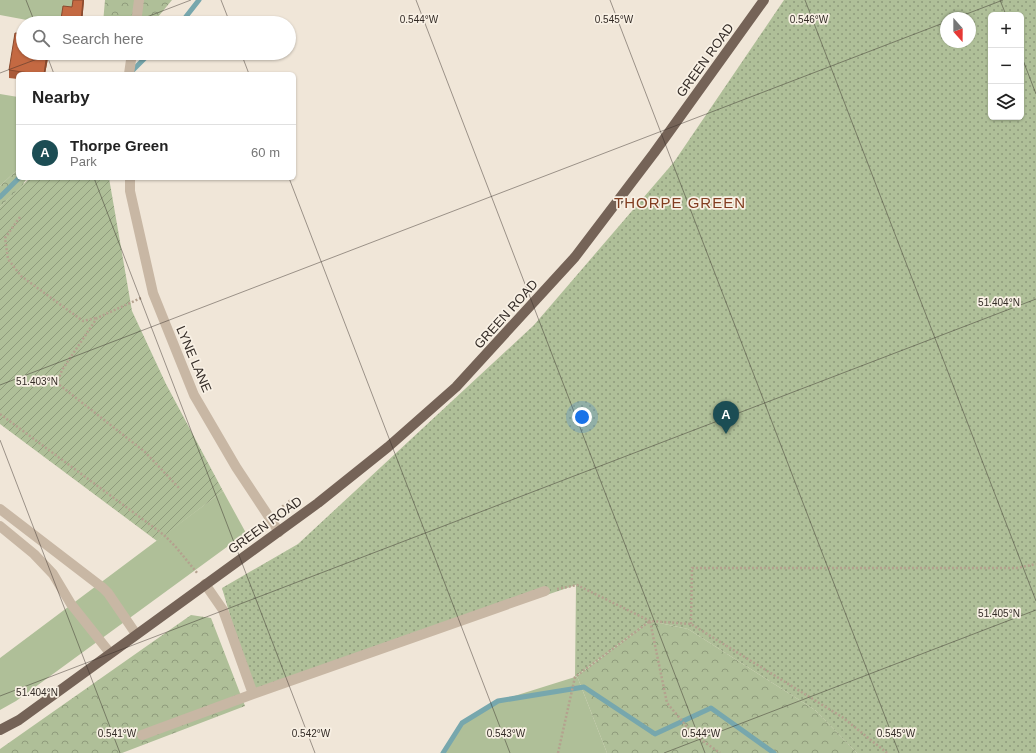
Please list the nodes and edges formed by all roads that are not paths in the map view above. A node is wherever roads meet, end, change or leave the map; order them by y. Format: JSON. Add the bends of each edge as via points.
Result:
{"nodes":[{"id":1,"x":139,"y":0,"type":"edge"},
{"id":2,"x":764,"y":0,"type":"edge"},
{"id":3,"x":137,"y":16,"type":"edge"},
{"id":4,"x":131,"y":60,"type":"edge"},
{"id":5,"x":129,"y":72,"type":"edge"},
{"id":6,"x":130,"y":180,"type":"edge"},
{"id":7,"x":0,"y":510,"type":"edge"},
{"id":8,"x":0,"y":526,"type":"edge"},
{"id":9,"x":279,"y":532,"type":"junction"},
{"id":10,"x":205,"y":584,"type":"junction"},
{"id":11,"x":545,"y":591,"type":"road end"},
{"id":12,"x":136,"y":634,"type":"junction"},
{"id":13,"x":110,"y":653,"type":"junction"},
{"id":14,"x":253,"y":694,"type":"junction"},
{"id":15,"x":0,"y":730,"type":"edge"},
{"id":16,"x":142,"y":735,"type":"dead end"}],
"edges":[{"from":1,"to":3,"type":"street"},
{"from":2,"to":9,"type":"main road","name":"GREEN ROAD","via":[[654,153],[570,262],[456,387],[388,447]]},
{"from":4,"to":5,"type":"street"},
{"from":6,"to":9,"type":"street","name":"LYNE LANE","via":[[130,191],[153,293],[194,395],[236,467]]},
{"from":7,"to":12,"type":"street","via":[[103,588]]},
{"from":8,"to":13,"type":"street","via":[[34,554],[53,574],[71,604]]},
{"from":9,"to":10,"type":"main road","name":"GREEN ROAD"},
{"from":10,"to":12,"type":"main road","name":"GREEN ROAD"},
{"from":10,"to":14,"type":"street","via":[[223,610]]},
{"from":11,"to":14,"type":"street"},
{"from":12,"to":13,"type":"main road","name":"GREEN ROAD"},
{"from":13,"to":15,"type":"main road","name":"GREEN ROAD","via":[[19,720]]},
{"from":14,"to":16,"type":"street"}]}
